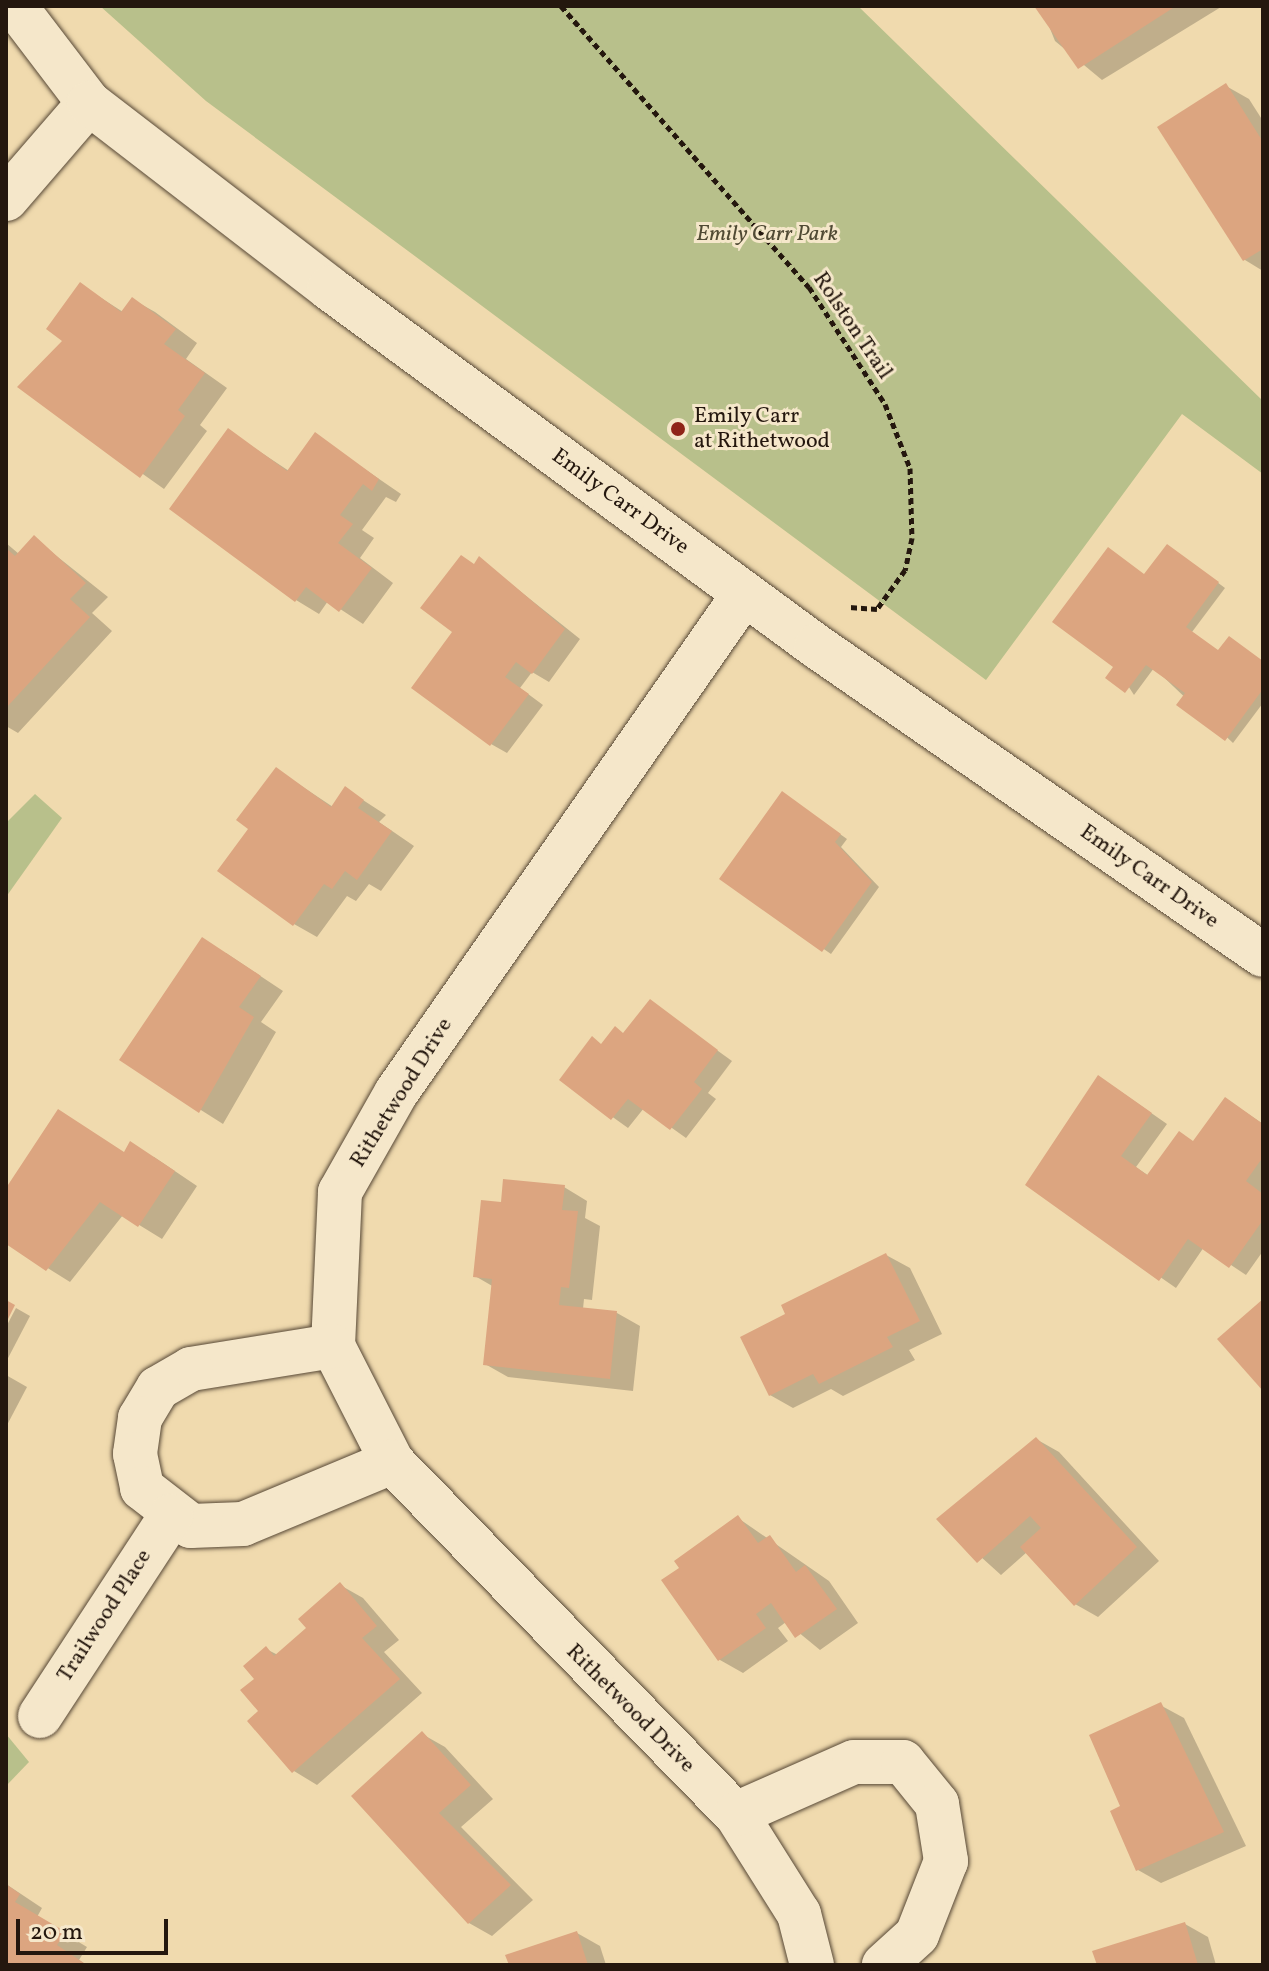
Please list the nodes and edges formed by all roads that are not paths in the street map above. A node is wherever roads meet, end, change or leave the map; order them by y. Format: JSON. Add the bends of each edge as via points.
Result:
{"nodes":[{"id":1,"x":15,"y":6,"type":"edge"},
{"id":2,"x":89,"y":103,"type":"junction"},
{"id":3,"x":6,"y":199,"type":"edge"},
{"id":4,"x":744,"y":594,"type":"junction"},
{"id":5,"x":1263,"y":955,"type":"edge"},
{"id":6,"x":333,"y":1346,"type":"junction"},
{"id":7,"x":392,"y":1462,"type":"junction"},
{"id":8,"x":171,"y":1516,"type":"junction"},
{"id":9,"x":40,"y":1716,"type":"dead end"},
{"id":10,"x":736,"y":1814,"type":"junction"},
{"id":11,"x":812,"y":1965,"type":"edge"},
{"id":12,"x":884,"y":1965,"type":"edge"}],
"edges":[{"from":1,"to":2,"type":"street","name":"Emily Carr Drive"},
{"from":2,"to":3,"type":"street"},
{"from":2,"to":4,"type":"street","name":"Emily Carr Drive"},
{"from":4,"to":5,"type":"street","name":"Emily Carr Drive"},
{"from":4,"to":6,"type":"street","name":"Rithetwood Drive","via":[[396,1093],[340,1192]]},
{"from":6,"to":7,"type":"street","name":"Rithetwood Drive"},
{"from":6,"to":8,"type":"street","via":[[191,1369],[158,1388],[140,1418],[135,1454],[142,1488]]},
{"from":7,"to":8,"type":"street","via":[[243,1524],[191,1526]]},
{"from":7,"to":10,"type":"street","name":"Rithetwood Drive"},
{"from":8,"to":9,"type":"street","name":"Trailwood Place"},
{"from":10,"to":11,"type":"street","name":"Rithetwood Drive","via":[[799,1914]]},
{"from":10,"to":12,"type":"street","via":[[854,1762],[903,1762],[937,1804],[946,1861],[917,1935]]}]}
